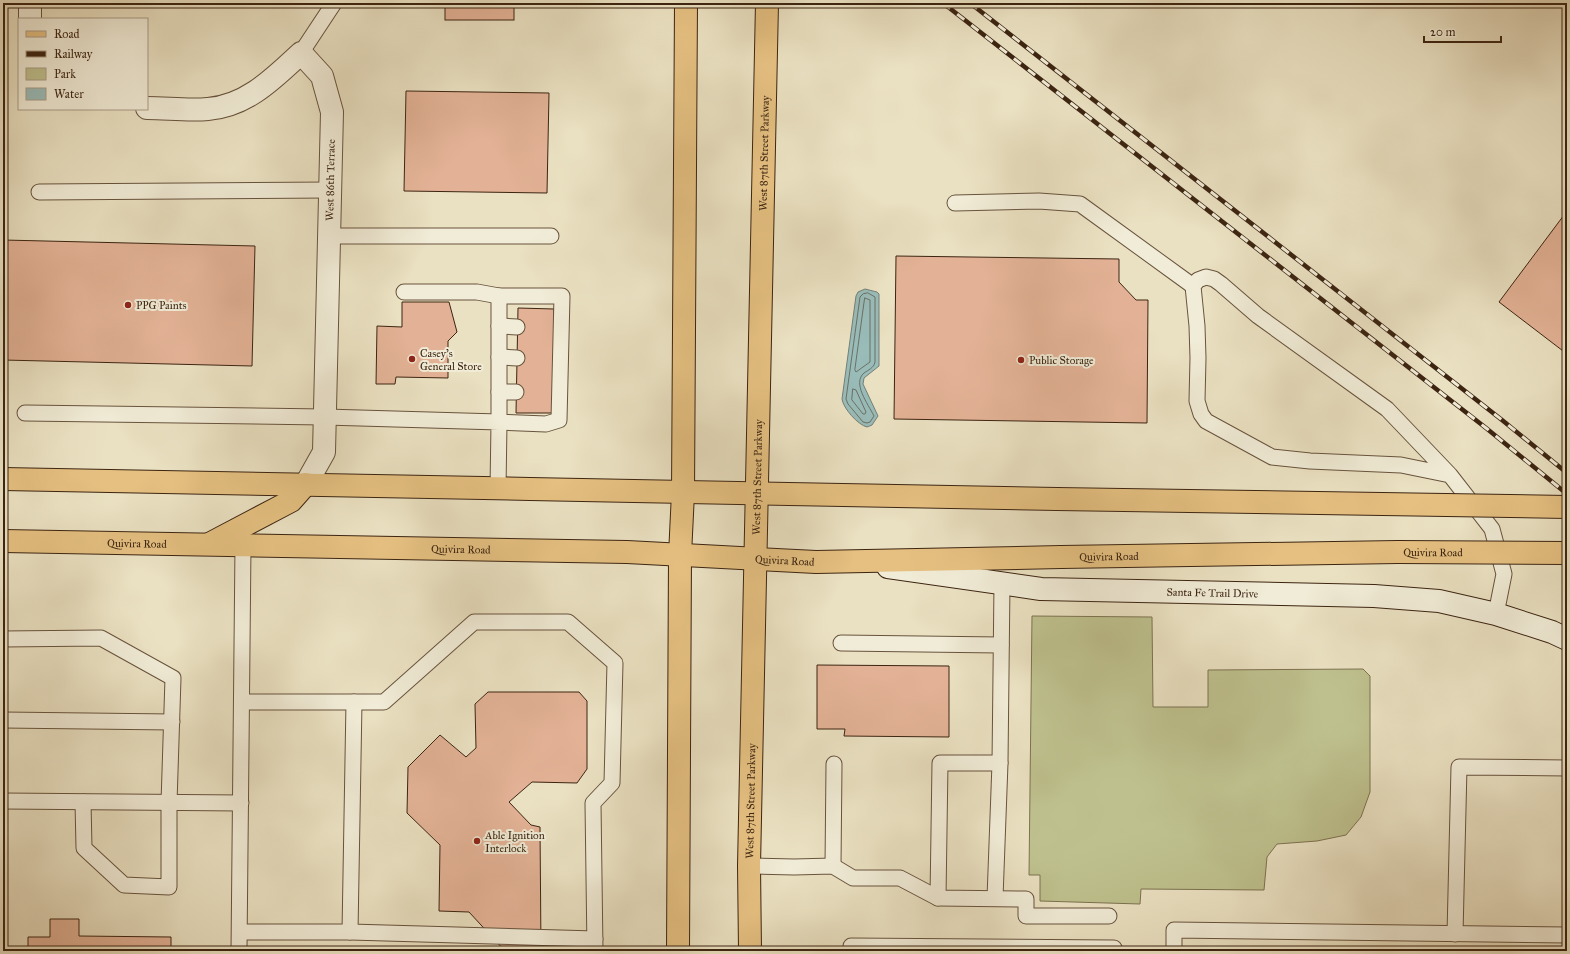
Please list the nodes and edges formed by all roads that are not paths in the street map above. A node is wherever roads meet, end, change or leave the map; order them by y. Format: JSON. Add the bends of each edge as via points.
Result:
{"nodes":[{"id":1,"x":30,"y":3,"type":"edge"},
{"id":2,"x":334,"y":3,"type":"edge"},
{"id":3,"x":686,"y":3,"type":"edge"},
{"id":4,"x":767,"y":3,"type":"edge"},
{"id":5,"x":30,"y":18,"type":"edge"},
{"id":6,"x":301,"y":53,"type":"junction"},
{"id":7,"x":148,"y":108,"type":"edge"},
{"id":8,"x":330,"y":190,"type":"junction"},
{"id":9,"x":39,"y":192,"type":"dead end"},
{"id":10,"x":955,"y":203,"type":"dead end"},
{"id":11,"x":329,"y":236,"type":"junction"},
{"id":12,"x":550,"y":236,"type":"dead end"},
{"id":13,"x":1193,"y":286,"type":"junction"},
{"id":14,"x":404,"y":292,"type":"dead end"},
{"id":15,"x":499,"y":296,"type":"junction"},
{"id":16,"x":499,"y":326,"type":"junction"},
{"id":17,"x":517,"y":327,"type":"dead end"},
{"id":18,"x":499,"y":357,"type":"junction"},
{"id":19,"x":517,"y":358,"type":"dead end"},
{"id":20,"x":499,"y":392,"type":"junction"},
{"id":21,"x":516,"y":392,"type":"dead end"},
{"id":22,"x":25,"y":413,"type":"dead end"},
{"id":23,"x":325,"y":417,"type":"junction"},
{"id":24,"x":499,"y":422,"type":"junction"},
{"id":25,"x":1450,"y":475,"type":"junction"},
{"id":26,"x":3,"y":479,"type":"edge"},
{"id":27,"x":306,"y":484,"type":"junction"},
{"id":28,"x":498,"y":489,"type":"junction"},
{"id":29,"x":684,"y":493,"type":"junction"},
{"id":30,"x":757,"y":493,"type":"junction"},
{"id":31,"x":1567,"y":507,"type":"edge"},
{"id":32,"x":3,"y":542,"type":"edge"},
{"id":33,"x":209,"y":544,"type":"junction"},
{"id":34,"x":243,"y":545,"type":"junction"},
{"id":35,"x":1567,"y":553,"type":"edge"},
{"id":36,"x":680,"y":555,"type":"junction"},
{"id":37,"x":756,"y":558,"type":"junction"},
{"id":38,"x":854,"y":562,"type":"junction"},
{"id":39,"x":1002,"y":583,"type":"junction"},
{"id":40,"x":1496,"y":614,"type":"junction"},
{"id":41,"x":3,"y":638,"type":"edge"},
{"id":42,"x":1567,"y":639,"type":"edge"},
{"id":43,"x":841,"y":643,"type":"dead end"},
{"id":44,"x":1001,"y":645,"type":"junction"},
{"id":45,"x":242,"y":702,"type":"junction"},
{"id":46,"x":354,"y":702,"type":"junction"},
{"id":47,"x":3,"y":720,"type":"edge"},
{"id":48,"x":172,"y":722,"type":"junction"},
{"id":49,"x":1000,"y":763,"type":"junction"},
{"id":50,"x":834,"y":764,"type":"dead end"},
{"id":51,"x":1567,"y":768,"type":"edge"},
{"id":52,"x":3,"y":801,"type":"edge"},
{"id":53,"x":83,"y":802,"type":"junction"},
{"id":54,"x":169,"y":803,"type":"junction"},
{"id":55,"x":241,"y":803,"type":"junction"},
{"id":56,"x":749,"y":866,"type":"junction"},
{"id":57,"x":833,"y":866,"type":"junction"},
{"id":58,"x":938,"y":898,"type":"junction"},
{"id":59,"x":995,"y":898,"type":"junction"},
{"id":60,"x":1109,"y":916,"type":"dead end"},
{"id":61,"x":240,"y":932,"type":"junction"},
{"id":62,"x":350,"y":932,"type":"junction"},
{"id":63,"x":1455,"y":934,"type":"junction"},
{"id":64,"x":1567,"y":935,"type":"edge"},
{"id":65,"x":595,"y":945,"type":"edge"},
{"id":66,"x":851,"y":946,"type":"dead end"},
{"id":67,"x":1114,"y":948,"type":"dead end"},
{"id":68,"x":239,"y":951,"type":"edge"},
{"id":69,"x":678,"y":951,"type":"edge"},
{"id":70,"x":750,"y":951,"type":"edge"},
{"id":71,"x":1174,"y":951,"type":"edge"}],
"edges":[{"from":1,"to":5,"type":"main road"},
{"from":2,"to":6,"type":"lane"},
{"from":3,"to":29,"type":"main road"},
{"from":4,"to":30,"type":"main road","name":"West 87th Street Parkway"},
{"from":6,"to":7,"type":"main road","via":[[267,84],[237,103],[209,110]]},
{"from":6,"to":8,"type":"main road","name":"West 86th Terrace","via":[[322,76],[332,112]]},
{"from":8,"to":9,"type":"lane"},
{"from":8,"to":11,"type":"main road","name":"West 86th Terrace"},
{"from":10,"to":13,"type":"lane","via":[[1039,200],[1080,204]]},
{"from":11,"to":12,"type":"lane"},
{"from":11,"to":23,"type":"main road","name":"West 86th Terrace"},
{"from":13,"to":25,"type":"lane","via":[[1198,280],[1206,277],[1214,279],[1258,316],[1387,410]]},
{"from":13,"to":25,"type":"lane","via":[[1198,352],[1197,401],[1206,421],[1272,457],[1401,464]]},
{"from":14,"to":15,"type":"lane","via":[[477,292]]},
{"from":15,"to":16,"type":"lane"},
{"from":15,"to":24,"type":"lane","via":[[562,296],[557,358],[559,420],[546,424]]},
{"from":16,"to":17,"type":"lane"},
{"from":16,"to":18,"type":"lane"},
{"from":18,"to":19,"type":"lane"},
{"from":18,"to":20,"type":"lane"},
{"from":20,"to":21,"type":"lane"},
{"from":20,"to":24,"type":"lane"},
{"from":22,"to":23,"type":"lane"},
{"from":23,"to":24,"type":"lane"},
{"from":23,"to":27,"type":"main road","name":"West 86th Terrace","via":[[324,452]]},
{"from":24,"to":28,"type":"lane"},
{"from":25,"to":40,"type":"lane","via":[[1492,529],[1504,574]]},
{"from":26,"to":27,"type":"main road"},
{"from":27,"to":28,"type":"main road"},
{"from":27,"to":33,"type":"main road","via":[[291,501]]},
{"from":28,"to":29,"type":"main road"},
{"from":29,"to":30,"type":"main road"},
{"from":29,"to":36,"type":"main road"},
{"from":30,"to":31,"type":"main road","bridge":true},
{"from":30,"to":37,"type":"main road","name":"West 87th Street Parkway"},
{"from":32,"to":33,"type":"main road","name":"Quivira Road"},
{"from":33,"to":34,"type":"main road","name":"Quivira Road"},
{"from":34,"to":36,"type":"main road","name":"Quivira Road"},
{"from":34,"to":45,"type":"lane"},
{"from":35,"to":38,"type":"main road","name":"Quivira Road","bridge":true,"via":[[1398,552]]},
{"from":36,"to":37,"type":"main road","name":"Quivira Road"},
{"from":36,"to":69,"type":"main road"},
{"from":37,"to":38,"type":"main road","name":"Quivira Road"},
{"from":37,"to":56,"type":"main road","name":"West 87th Street Parkway"},
{"from":38,"to":39,"type":"main road","name":"Santa Fe Trail Drive"},
{"from":39,"to":40,"type":"main road","name":"Santa Fe Trail Drive","via":[[1041,589],[1398,598],[1439,601]]},
{"from":39,"to":44,"type":"lane"},
{"from":40,"to":42,"type":"main road","name":"Santa Fe Trail Drive"},
{"from":41,"to":48,"type":"lane","via":[[101,638],[173,678]]},
{"from":43,"to":44,"type":"lane"},
{"from":44,"to":49,"type":"lane"},
{"from":45,"to":46,"type":"lane"},
{"from":45,"to":55,"type":"lane"},
{"from":46,"to":62,"type":"lane"},
{"from":46,"to":65,"type":"lane","via":[[384,702],[474,622],[568,622],[615,663],[612,783],[593,803]]},
{"from":47,"to":48,"type":"lane"},
{"from":48,"to":54,"type":"lane"},
{"from":49,"to":58,"type":"lane","via":[[940,763]]},
{"from":49,"to":59,"type":"lane"},
{"from":50,"to":57,"type":"lane"},
{"from":51,"to":63,"type":"lane","via":[[1459,767]]},
{"from":52,"to":53,"type":"lane"},
{"from":53,"to":54,"type":"lane"},
{"from":53,"to":54,"type":"lane","via":[[84,848],[124,885],[169,887]]},
{"from":54,"to":55,"type":"lane"},
{"from":55,"to":61,"type":"lane"},
{"from":56,"to":57,"type":"lane"},
{"from":56,"to":70,"type":"main road","name":"West 87th Street Parkway"},
{"from":57,"to":58,"type":"lane","via":[[853,878],[900,878]]},
{"from":58,"to":59,"type":"lane"},
{"from":59,"to":60,"type":"lane","via":[[1026,898],[1026,916]]},
{"from":61,"to":62,"type":"lane"},
{"from":61,"to":68,"type":"lane"},
{"from":62,"to":65,"type":"lane"},
{"from":63,"to":64,"type":"lane"},
{"from":63,"to":71,"type":"lane","via":[[1174,930]]},
{"from":66,"to":67,"type":"lane"}]}
